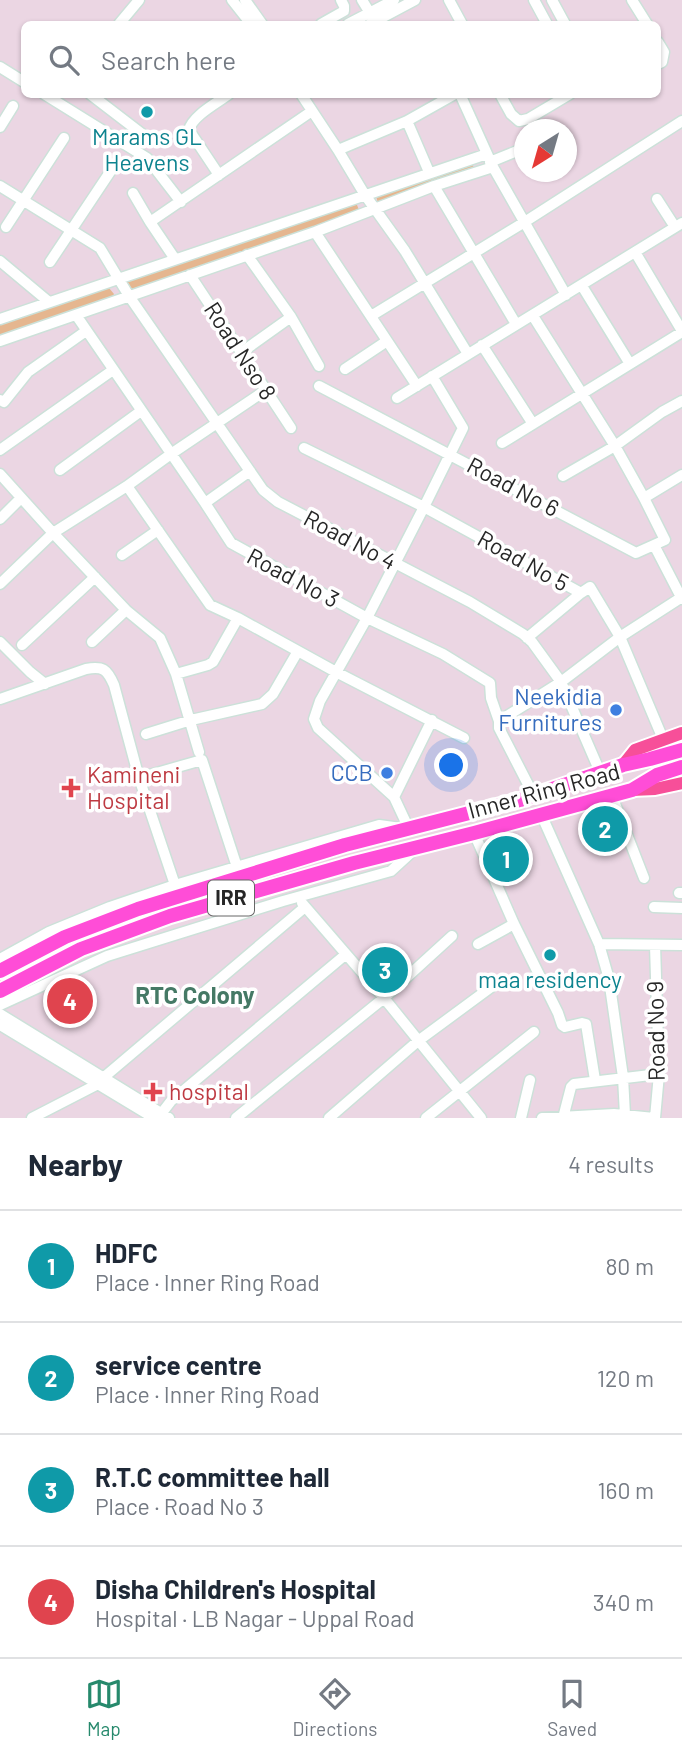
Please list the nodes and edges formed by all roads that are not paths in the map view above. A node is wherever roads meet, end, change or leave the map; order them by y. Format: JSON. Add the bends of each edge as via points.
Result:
{"nodes":[{"id":1,"x":139,"y":0,"type":"edge"},
{"id":2,"x":232,"y":0,"type":"edge"},
{"id":3,"x":245,"y":0,"type":"edge"},
{"id":4,"x":341,"y":0,"type":"edge"},
{"id":5,"x":394,"y":0,"type":"edge"},
{"id":6,"x":415,"y":0,"type":"edge"},
{"id":7,"x":449,"y":0,"type":"edge"},
{"id":8,"x":534,"y":0,"type":"edge"},
{"id":9,"x":552,"y":0,"type":"edge"},
{"id":10,"x":632,"y":0,"type":"edge"},
{"id":11,"x":365,"y":1,"type":"edge"},
{"id":12,"x":371,"y":20,"type":"edge"},
{"id":13,"x":122,"y":21,"type":"edge"},
{"id":14,"x":249,"y":21,"type":"edge"},
{"id":15,"x":260,"y":21,"type":"edge"},
{"id":16,"x":326,"y":21,"type":"edge"},
{"id":17,"x":461,"y":21,"type":"edge"},
{"id":18,"x":545,"y":21,"type":"edge"},
{"id":19,"x":563,"y":21,"type":"edge"},
{"id":20,"x":645,"y":21,"type":"edge"},
{"id":21,"x":0,"y":67,"type":"edge"},
{"id":22,"x":21,"y":80,"type":"edge"},
{"id":23,"x":50,"y":98,"type":"edge"},
{"id":24,"x":95,"y":98,"type":"edge"},
{"id":25,"x":224,"y":98,"type":"edge"},
{"id":26,"x":304,"y":98,"type":"edge"},
{"id":27,"x":450,"y":98,"type":"edge"},
{"id":28,"x":459,"y":98,"type":"edge"},
{"id":29,"x":502,"y":98,"type":"edge"},
{"id":30,"x":563,"y":98,"type":"edge"},
{"id":31,"x":13,"y":106,"type":"dead end"},
{"id":32,"x":312,"y":111,"type":"junction"},
{"id":33,"x":407,"y":121,"type":"junction"},
{"id":34,"x":682,"y":121,"type":"edge"},
{"id":35,"x":0,"y":127,"type":"edge"},
{"id":36,"x":146,"y":136,"type":"dead end"},
{"id":37,"x":64,"y":138,"type":"dead end"},
{"id":38,"x":338,"y":150,"type":"junction"},
{"id":39,"x":514,"y":152,"type":"edge"},
{"id":40,"x":490,"y":161,"type":"junction"},
{"id":41,"x":114,"y":166,"type":"dead end"},
{"id":42,"x":429,"y":172,"type":"junction"},
{"id":43,"x":219,"y":175,"type":"junction"},
{"id":44,"x":0,"y":186,"type":"edge"},
{"id":45,"x":435,"y":186,"type":"junction"},
{"id":46,"x":133,"y":193,"type":"dead end"},
{"id":47,"x":365,"y":195,"type":"junction"},
{"id":48,"x":657,"y":200,"type":"dead end"},
{"id":49,"x":22,"y":201,"type":"junction"},
{"id":50,"x":181,"y":202,"type":"junction"},
{"id":51,"x":375,"y":209,"type":"junction"},
{"id":52,"x":150,"y":222,"type":"junction"},
{"id":53,"x":523,"y":223,"type":"junction"},
{"id":54,"x":679,"y":225,"type":"edge"},
{"id":55,"x":6,"y":227,"type":"dead end"},
{"id":56,"x":71,"y":231,"type":"junction"},
{"id":57,"x":316,"y":232,"type":"junction"},
{"id":58,"x":635,"y":252,"type":"junction"},
{"id":59,"x":473,"y":254,"type":"junction"},
{"id":60,"x":247,"y":256,"type":"junction"},
{"id":61,"x":175,"y":259,"type":"junction"},
{"id":62,"x":0,"y":261,"type":"edge"},
{"id":63,"x":50,"y":262,"type":"dead end"},
{"id":64,"x":190,"y":275,"type":"junction"},
{"id":65,"x":120,"y":278,"type":"junction"},
{"id":66,"x":424,"y":283,"type":"junction"},
{"id":67,"x":582,"y":286,"type":"junction"},
{"id":68,"x":566,"y":295,"type":"junction"},
{"id":69,"x":129,"y":296,"type":"junction"},
{"id":70,"x":49,"y":302,"type":"junction"},
{"id":71,"x":76,"y":315,"type":"junction"},
{"id":72,"x":371,"y":316,"type":"junction"},
{"id":73,"x":533,"y":316,"type":"junction"},
{"id":74,"x":291,"y":317,"type":"junction"},
{"id":75,"x":0,"y":319,"type":"edge"},
{"id":76,"x":516,"y":324,"type":"junction"},
{"id":77,"x":86,"y":331,"type":"junction"},
{"id":78,"x":682,"y":332,"type":"edge"},
{"id":79,"x":0,"y":341,"type":"edge"},
{"id":80,"x":387,"y":341,"type":"junction"},
{"id":81,"x":482,"y":345,"type":"junction"},
{"id":82,"x":242,"y":352,"type":"junction"},
{"id":83,"x":468,"y":354,"type":"junction"},
{"id":84,"x":630,"y":364,"type":"junction"},
{"id":85,"x":320,"y":366,"type":"dead end"},
{"id":86,"x":345,"y":369,"type":"dead end"},
{"id":87,"x":113,"y":370,"type":"junction"},
{"id":88,"x":432,"y":376,"type":"junction"},
{"id":89,"x":319,"y":386,"type":"dead end"},
{"id":90,"x":417,"y":386,"type":"junction"},
{"id":91,"x":266,"y":390,"type":"junction"},
{"id":92,"x":581,"y":394,"type":"junction"},
{"id":93,"x":397,"y":398,"type":"dead end"},
{"id":94,"x":0,"y":400,"type":"edge"},
{"id":95,"x":682,"y":401,"type":"edge"},
{"id":96,"x":141,"y":411,"type":"junction"},
{"id":97,"x":217,"y":422,"type":"junction"},
{"id":98,"x":533,"y":424,"type":"junction"},
{"id":99,"x":291,"y":428,"type":"dead end"},
{"id":100,"x":502,"y":443,"type":"dead end"},
{"id":101,"x":615,"y":446,"type":"junction"},
{"id":102,"x":304,"y":448,"type":"dead end"},
{"id":103,"x":0,"y":450,"type":"edge"},
{"id":104,"x":171,"y":454,"type":"junction"},
{"id":105,"x":450,"y":454,"type":"junction"},
{"id":106,"x":60,"y":470,"type":"dead end"},
{"id":107,"x":250,"y":471,"type":"junction"},
{"id":108,"x":0,"y":474,"type":"edge"},
{"id":109,"x":682,"y":475,"type":"edge"},
{"id":110,"x":563,"y":476,"type":"dead end"},
{"id":111,"x":127,"y":486,"type":"junction"},
{"id":112,"x":21,"y":498,"type":"junction"},
{"id":113,"x":644,"y":498,"type":"junction"},
{"id":114,"x":205,"y":502,"type":"junction"},
{"id":115,"x":424,"y":507,"type":"junction"},
{"id":116,"x":0,"y":519,"type":"edge"},
{"id":117,"x":158,"y":530,"type":"junction"},
{"id":118,"x":53,"y":533,"type":"junction"},
{"id":119,"x":654,"y":545,"type":"junction"},
{"id":120,"x":122,"y":555,"type":"dead end"},
{"id":121,"x":394,"y":564,"type":"junction"},
{"id":122,"x":94,"y":577,"type":"junction"},
{"id":123,"x":0,"y":584,"type":"edge"},
{"id":124,"x":581,"y":593,"type":"junction"},
{"id":125,"x":682,"y":598,"type":"edge"},
{"id":126,"x":126,"y":610,"type":"junction"},
{"id":127,"x":238,"y":618,"type":"junction"},
{"id":128,"x":367,"y":618,"type":"junction"},
{"id":129,"x":620,"y":637,"type":"junction"},
{"id":130,"x":527,"y":638,"type":"junction"},
{"id":131,"x":0,"y":642,"type":"edge"},
{"id":132,"x":92,"y":642,"type":"dead end"},
{"id":133,"x":22,"y":645,"type":"dead end"},
{"id":134,"x":298,"y":651,"type":"junction"},
{"id":135,"x":336,"y":672,"type":"junction"},
{"id":136,"x":176,"y":674,"type":"junction"},
{"id":137,"x":561,"y":682,"type":"junction"},
{"id":138,"x":45,"y":684,"type":"junction"},
{"id":139,"x":0,"y":699,"type":"edge"},
{"id":140,"x":191,"y":720,"type":"junction"},
{"id":141,"x":432,"y":720,"type":"junction"},
{"id":142,"x":499,"y":721,"type":"junction"},
{"id":143,"x":682,"y":733,"type":"edge"},
{"id":144,"x":146,"y":734,"type":"dead end"},
{"id":145,"x":464,"y":738,"type":"dead end"},
{"id":146,"x":663,"y":739,"type":"junction"},
{"id":147,"x":682,"y":750,"type":"edge"},
{"id":148,"x":199,"y":752,"type":"dead end"},
{"id":149,"x":623,"y":765,"type":"junction"},
{"id":150,"x":682,"y":767,"type":"edge"},
{"id":151,"x":600,"y":772,"type":"junction"},
{"id":152,"x":139,"y":778,"type":"junction"},
{"id":153,"x":682,"y":783,"type":"edge"},
{"id":154,"x":632,"y":790,"type":"junction"},
{"id":155,"x":612,"y":796,"type":"junction"},
{"id":156,"x":394,"y":797,"type":"junction"},
{"id":157,"x":527,"y":798,"type":"junction"},
{"id":158,"x":479,"y":811,"type":"junction"},
{"id":159,"x":541,"y":814,"type":"junction"},
{"id":160,"x":526,"y":818,"type":"junction"},
{"id":161,"x":409,"y":829,"type":"junction"},
{"id":162,"x":479,"y":832,"type":"junction"},
{"id":163,"x":418,"y":847,"type":"junction"},
{"id":164,"x":237,"y":867,"type":"junction"},
{"id":165,"x":644,"y":878,"type":"dead end"},
{"id":166,"x":175,"y":885,"type":"junction"},
{"id":167,"x":296,"y":897,"type":"junction"},
{"id":168,"x":654,"y":906,"type":"dead end"},
{"id":169,"x":305,"y":907,"type":"junction"},
{"id":170,"x":682,"y":908,"type":"edge"},
{"id":171,"x":514,"y":924,"type":"junction"},
{"id":172,"x":453,"y":936,"type":"dead end"},
{"id":173,"x":478,"y":944,"type":"dead end"},
{"id":174,"x":599,"y":944,"type":"junction"},
{"id":175,"x":654,"y":945,"type":"junction"},
{"id":176,"x":682,"y":945,"type":"edge"},
{"id":177,"x":345,"y":955,"type":"junction"},
{"id":178,"x":0,"y":959,"type":"edge"},
{"id":179,"x":0,"y":971,"type":"edge"},
{"id":180,"x":498,"y":982,"type":"dead end"},
{"id":181,"x":0,"y":991,"type":"edge"},
{"id":182,"x":384,"y":998,"type":"junction"},
{"id":183,"x":0,"y":1005,"type":"edge"},
{"id":184,"x":0,"y":1014,"type":"edge"},
{"id":185,"x":0,"y":1025,"type":"edge"},
{"id":186,"x":534,"y":1031,"type":"dead end"},
{"id":187,"x":418,"y":1041,"type":"junction"},
{"id":188,"x":659,"y":1074,"type":"junction"},
{"id":189,"x":623,"y":1077,"type":"junction"},
{"id":190,"x":530,"y":1080,"type":"dead end"},
{"id":191,"x":595,"y":1080,"type":"junction"},
{"id":192,"x":101,"y":1081,"type":"junction"},
{"id":193,"x":458,"y":1090,"type":"junction"},
{"id":194,"x":625,"y":1115,"type":"junction"},
{"id":195,"x":612,"y":1116,"type":"edge"},
{"id":196,"x":161,"y":1117,"type":"edge"},
{"id":197,"x":563,"y":1117,"type":"edge"},
{"id":198,"x":32,"y":1118,"type":"edge"},
{"id":199,"x":236,"y":1118,"type":"edge"},
{"id":200,"x":329,"y":1118,"type":"edge"},
{"id":201,"x":426,"y":1118,"type":"edge"},
{"id":202,"x":481,"y":1118,"type":"edge"},
{"id":203,"x":521,"y":1118,"type":"edge"},
{"id":204,"x":542,"y":1118,"type":"edge"},
{"id":205,"x":654,"y":1118,"type":"edge"}],
"edges":[{"from":1,"to":13,"type":"street"},
{"from":2,"to":14,"type":"street"},
{"from":3,"to":15,"type":"street"},
{"from":4,"to":16,"type":"street","via":[[344,11]]},
{"from":5,"to":12,"type":"street"},
{"from":6,"to":12,"type":"street"},
{"from":7,"to":17,"type":"street"},
{"from":8,"to":18,"type":"street"},
{"from":9,"to":19,"type":"street"},
{"from":10,"to":20,"type":"street"},
{"from":11,"to":12,"type":"street"},
{"from":21,"to":22,"type":"street"},
{"from":23,"to":50,"type":"street","via":[[147,158]]},
{"from":24,"to":36,"type":"street"},
{"from":25,"to":43,"type":"street","via":[[188,130]]},
{"from":26,"to":32,"type":"street"},
{"from":27,"to":33,"type":"street"},
{"from":28,"to":40,"type":"street"},
{"from":29,"to":30,"type":"street","via":[[519,121]]},
{"from":31,"to":35,"type":"street"},
{"from":32,"to":38,"type":"street"},
{"from":32,"to":43,"type":"street"},
{"from":33,"to":38,"type":"street"},
{"from":33,"to":42,"type":"street"},
{"from":34,"to":53,"type":"street"},
{"from":37,"to":49,"type":"street"},
{"from":38,"to":47,"type":"street"},
{"from":39,"to":40,"type":"street"},
{"from":40,"to":42,"type":"street"},
{"from":40,"to":45,"type":"street"},
{"from":40,"to":53,"type":"street"},
{"from":41,"to":56,"type":"street"},
{"from":42,"to":47,"type":"street"},
{"from":43,"to":50,"type":"street"},
{"from":44,"to":49,"type":"street","name":"Road No 4"},
{"from":45,"to":51,"type":"street"},
{"from":45,"to":59,"type":"street"},
{"from":46,"to":52,"type":"street"},
{"from":47,"to":51,"type":"street"},
{"from":47,"to":61,"type":"street"},
{"from":48,"to":54,"type":"street"},
{"from":49,"to":55,"type":"street"},
{"from":49,"to":56,"type":"street","name":"Road No 4"},
{"from":50,"to":52,"type":"street"},
{"from":51,"to":57,"type":"street"},
{"from":51,"to":66,"type":"street"},
{"from":52,"to":61,"type":"street"},
{"from":53,"to":59,"type":"street"},
{"from":53,"to":68,"type":"street"},
{"from":54,"to":58,"type":"street"},
{"from":56,"to":63,"type":"street"},
{"from":56,"to":65,"type":"street","name":"Road No 4","via":[[100,248]]},
{"from":57,"to":60,"type":"street"},
{"from":57,"to":72,"type":"street"},
{"from":58,"to":67,"type":"street"},
{"from":58,"to":78,"type":"street"},
{"from":59,"to":66,"type":"street"},
{"from":59,"to":76,"type":"street"},
{"from":60,"to":64,"type":"street"},
{"from":60,"to":74,"type":"street"},
{"from":61,"to":65,"type":"street"},
{"from":62,"to":70,"type":"street"},
{"from":64,"to":69,"type":"street"},
{"from":64,"to":82,"type":"street","name":"Road Nso 8"},
{"from":65,"to":69,"type":"street","name":"Road No 4"},
{"from":65,"to":70,"type":"street"},
{"from":66,"to":72,"type":"street"},
{"from":66,"to":83,"type":"street"},
{"from":67,"to":68,"type":"street"},
{"from":67,"to":84,"type":"street"},
{"from":68,"to":73,"type":"street"},
{"from":69,"to":71,"type":"street"},
{"from":69,"to":97,"type":"street","name":"Road No 4"},
{"from":70,"to":75,"type":"street"},
{"from":71,"to":77,"type":"street","name":"Road No 3"},
{"from":71,"to":79,"type":"street"},
{"from":72,"to":80,"type":"street"},
{"from":73,"to":76,"type":"street"},
{"from":73,"to":92,"type":"street"},
{"from":74,"to":82,"type":"street"},
{"from":74,"to":85,"type":"street"},
{"from":76,"to":81,"type":"street"},
{"from":77,"to":87,"type":"street","name":"Road No 3"},
{"from":77,"to":94,"type":"street","via":[[28,372],[4,402]]},
{"from":78,"to":84,"type":"street"},
{"from":80,"to":86,"type":"street"},
{"from":80,"to":90,"type":"street"},
{"from":81,"to":83,"type":"street"},
{"from":81,"to":98,"type":"street"},
{"from":82,"to":91,"type":"street","name":"Road Nso 8"},
{"from":83,"to":88,"type":"street"},
{"from":84,"to":92,"type":"street"},
{"from":87,"to":96,"type":"street","name":"Road No 3"},
{"from":87,"to":103,"type":"street"},
{"from":88,"to":90,"type":"street"},
{"from":88,"to":105,"type":"street","via":[[463,428]]},
{"from":89,"to":105,"type":"street","name":"Road No 6"},
{"from":90,"to":93,"type":"street"},
{"from":91,"to":97,"type":"street"},
{"from":91,"to":99,"type":"street","name":"Road Nso 8"},
{"from":92,"to":98,"type":"street"},
{"from":92,"to":101,"type":"street"},
{"from":95,"to":101,"type":"street"},
{"from":96,"to":104,"type":"street","name":"Road No 3"},
{"from":96,"to":106,"type":"street"},
{"from":97,"to":104,"type":"street"},
{"from":97,"to":107,"type":"street","name":"Road No 4"},
{"from":98,"to":100,"type":"street"},
{"from":101,"to":110,"type":"street"},
{"from":101,"to":113,"type":"street"},
{"from":102,"to":115,"type":"street","name":"Road No 5"},
{"from":104,"to":111,"type":"street"},
{"from":104,"to":114,"type":"street","name":"Road No 3"},
{"from":105,"to":115,"type":"street"},
{"from":105,"to":119,"type":"street","name":"Road No 6","via":[[636,553]]},
{"from":107,"to":114,"type":"street"},
{"from":107,"to":121,"type":"street","name":"Road No 4","via":[[278,502]]},
{"from":108,"to":112,"type":"street"},
{"from":109,"to":113,"type":"street"},
{"from":111,"to":117,"type":"street"},
{"from":111,"to":118,"type":"street"},
{"from":112,"to":116,"type":"street"},
{"from":112,"to":118,"type":"street"},
{"from":113,"to":119,"type":"street","via":[[664,540]]},
{"from":114,"to":128,"type":"street","name":"Road No 3","via":[[236,547]]},
{"from":115,"to":121,"type":"street"},
{"from":115,"to":124,"type":"street","name":"Road No 5"},
{"from":117,"to":120,"type":"street"},
{"from":117,"to":127,"type":"street","via":[[211,605]]},
{"from":118,"to":122,"type":"street"},
{"from":118,"to":123,"type":"street"},
{"from":119,"to":125,"type":"street"},
{"from":121,"to":128,"type":"street"},
{"from":121,"to":130,"type":"street","name":"Road No 4","via":[[470,602]]},
{"from":122,"to":126,"type":"street"},
{"from":122,"to":133,"type":"street"},
{"from":124,"to":129,"type":"street","name":"Road No 5","via":[[590,587]]},
{"from":124,"to":130,"type":"street"},
{"from":125,"to":129,"type":"street"},
{"from":126,"to":132,"type":"street"},
{"from":126,"to":136,"type":"street","via":[[160,638]]},
{"from":127,"to":134,"type":"street"},
{"from":127,"to":136,"type":"street","via":[[213,662]]},
{"from":128,"to":135,"type":"street"},
{"from":128,"to":142,"type":"street","name":"Road No 3","via":[[443,654],[490,683]]},
{"from":129,"to":137,"type":"street"},
{"from":129,"to":146,"type":"street","name":"Road No 5"},
{"from":130,"to":137,"type":"street","name":"Road No 4"},
{"from":131,"to":138,"type":"street"},
{"from":134,"to":135,"type":"street"},
{"from":134,"to":140,"type":"street","via":[[262,704]]},
{"from":135,"to":141,"type":"street"},
{"from":135,"to":156,"type":"street","via":[[316,710],[318,728]]},
{"from":136,"to":140,"type":"street"},
{"from":137,"to":142,"type":"street"},
{"from":137,"to":151,"type":"street","name":"Road No 4"},
{"from":138,"to":139,"type":"street"},
{"from":138,"to":152,"type":"street","via":[[86,669],[104,669],[114,685]]},
{"from":140,"to":144,"type":"street"},
{"from":140,"to":148,"type":"street"},
{"from":141,"to":145,"type":"street"},
{"from":141,"to":156,"type":"street"},
{"from":142,"to":157,"type":"street","name":"Road No 3"},
{"from":143,"to":146,"type":"main road","name":"Inner Ring Road","number":"IRR"},
{"from":146,"to":149,"type":"main road","name":"Inner Ring Road","number":"IRR","via":[[635,750]]},
{"from":147,"to":149,"type":"highway","number":"IRR"},
{"from":149,"to":151,"type":"highway","name":"Inner Ring Road","number":"IRR"},
{"from":150,"to":154,"type":"highway","number":"IRR"},
{"from":151,"to":157,"type":"highway","name":"Inner Ring Road","number":"IRR"},
{"from":152,"to":164,"type":"street","via":[[202,760]]},
{"from":152,"to":166,"type":"street"},
{"from":153,"to":154,"type":"main road","name":"Inner Ring Road","number":"IRR"},
{"from":154,"to":155,"type":"highway","name":"Inner Ring Road","number":"IRR"},
{"from":155,"to":159,"type":"highway","name":"Inner Ring Road","number":"IRR"},
{"from":155,"to":165,"type":"street"},
{"from":156,"to":161,"type":"street"},
{"from":157,"to":158,"type":"highway","name":"Inner Ring Road","number":"IRR"},
{"from":157,"to":160,"type":"highway"},
{"from":158,"to":161,"type":"highway","name":"Inner Ring Road","number":"IRR"},
{"from":158,"to":162,"type":"highway"},
{"from":159,"to":160,"type":"highway","name":"Inner Ring Road","number":"IRR"},
{"from":159,"to":174,"type":"street"},
{"from":160,"to":162,"type":"highway","name":"Inner Ring Road","number":"IRR"},
{"from":161,"to":164,"type":"street","via":[[379,825]]},
{"from":161,"to":179,"type":"highway","number":"IRR","via":[[102,922]]},
{"from":162,"to":163,"type":"highway","name":"Inner Ring Road","number":"IRR"},
{"from":162,"to":171,"type":"street"},
{"from":163,"to":167,"type":"street","via":[[391,871]]},
{"from":163,"to":181,"type":"highway","number":"IRR","via":[[195,908],[109,938]]},
{"from":164,"to":166,"type":"street"},
{"from":166,"to":178,"type":"street","via":[[110,906]]},
{"from":167,"to":169,"type":"street"},
{"from":167,"to":183,"type":"street","via":[[107,956]]},
{"from":168,"to":170,"type":"street"},
{"from":169,"to":177,"type":"street"},
{"from":169,"to":192,"type":"street"},
{"from":171,"to":173,"type":"street"},
{"from":171,"to":191,"type":"street","via":[[562,1025],[586,1024]]},
{"from":172,"to":182,"type":"street"},
{"from":174,"to":175,"type":"street"},
{"from":174,"to":189,"type":"street","via":[[609,979]]},
{"from":175,"to":176,"type":"street"},
{"from":175,"to":188,"type":"street","name":"Road No 9"},
{"from":177,"to":182,"type":"street"},
{"from":177,"to":196,"type":"street","via":[[171,1101]]},
{"from":180,"to":187,"type":"street"},
{"from":182,"to":187,"type":"street"},
{"from":182,"to":199,"type":"street"},
{"from":184,"to":192,"type":"street"},
{"from":185,"to":192,"type":"street"},
{"from":186,"to":193,"type":"street"},
{"from":187,"to":193,"type":"street"},
{"from":187,"to":200,"type":"street"},
{"from":188,"to":189,"type":"street"},
{"from":188,"to":205,"type":"street","name":"Road No 9"},
{"from":189,"to":191,"type":"street"},
{"from":189,"to":194,"type":"street"},
{"from":190,"to":203,"type":"street"},
{"from":191,"to":197,"type":"street","via":[[572,1085]]},
{"from":192,"to":196,"type":"street"},
{"from":192,"to":198,"type":"street"},
{"from":193,"to":201,"type":"street"},
{"from":193,"to":202,"type":"street"},
{"from":194,"to":195,"type":"street"},
{"from":194,"to":205,"type":"street"},
{"from":195,"to":197,"type":"street"},
{"from":197,"to":204,"type":"street"}]}
